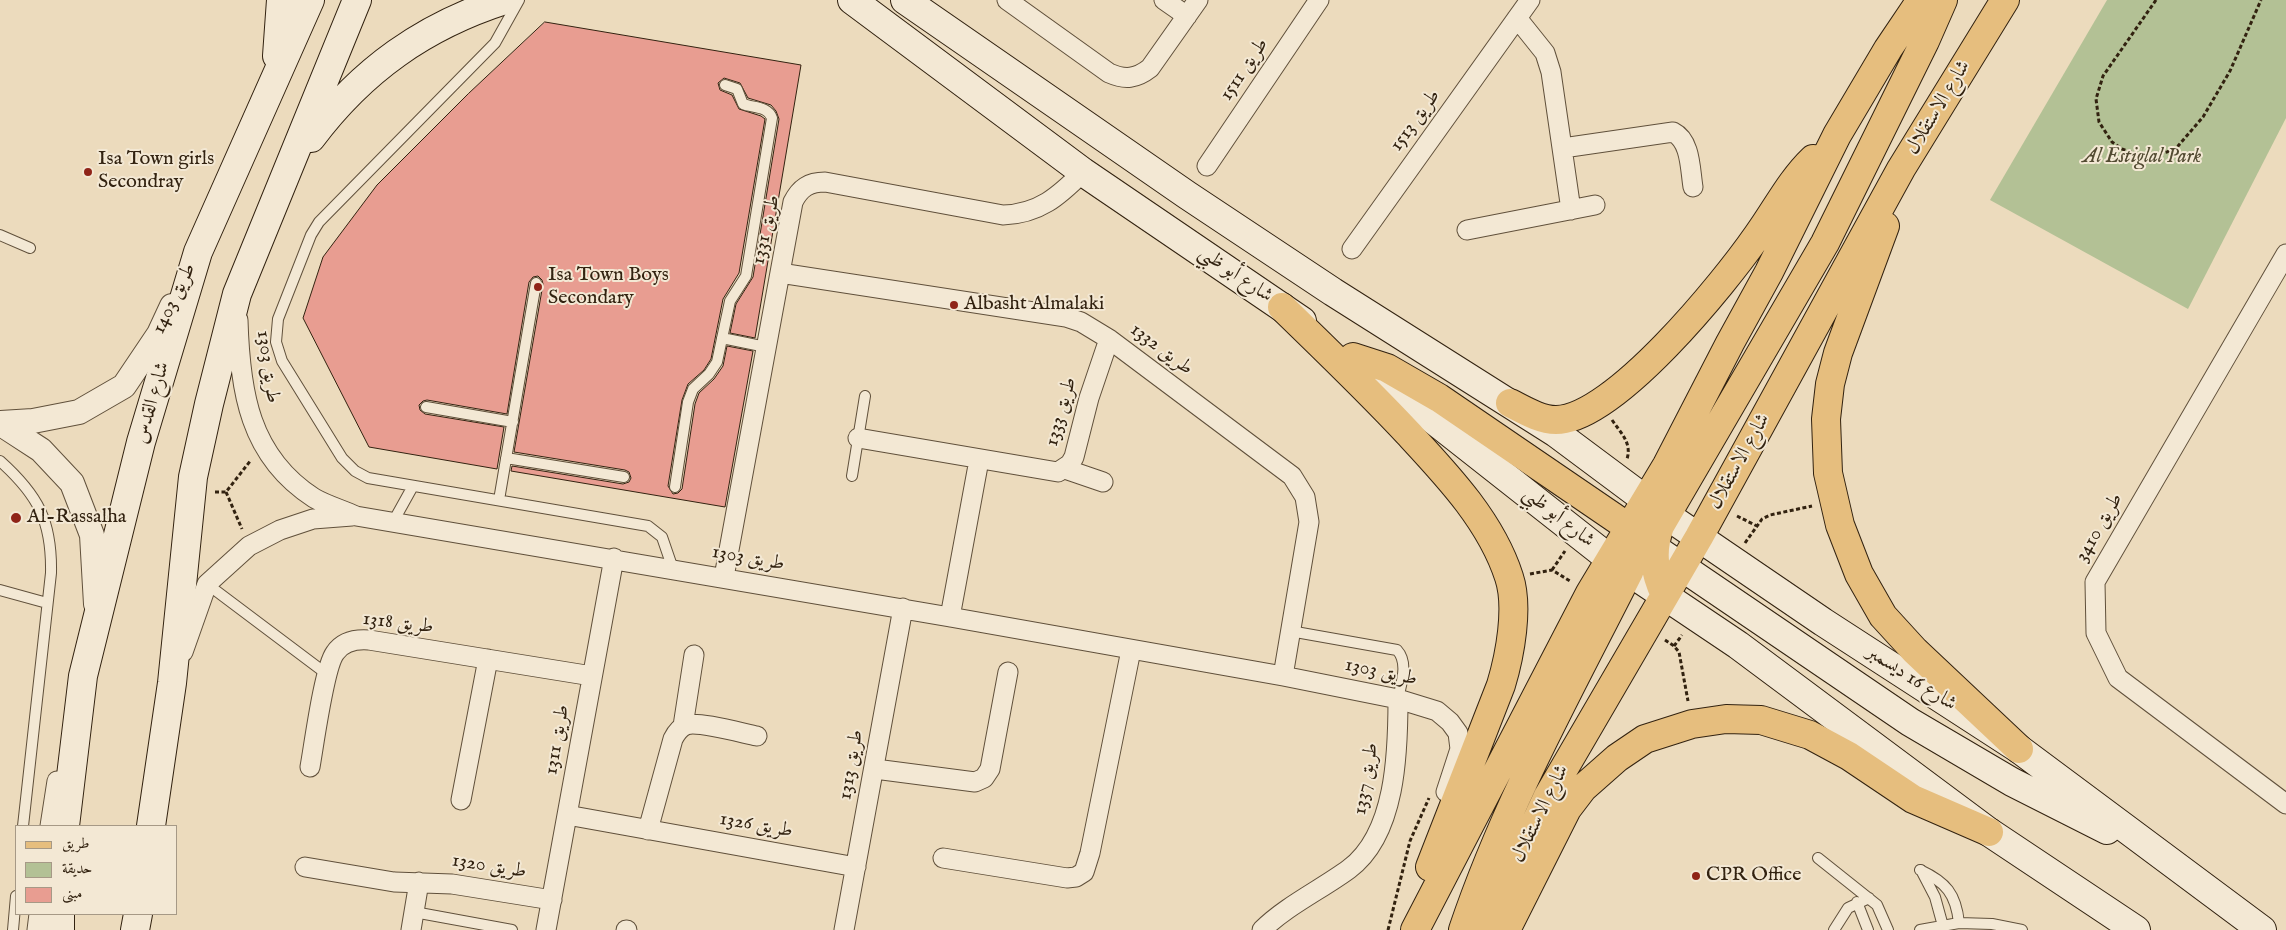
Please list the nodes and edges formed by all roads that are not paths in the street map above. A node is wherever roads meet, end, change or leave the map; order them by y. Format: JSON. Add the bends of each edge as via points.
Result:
{"nodes":[{"id":1,"x":280,"y":0,"type":"edge"},
{"id":2,"x":310,"y":0,"type":"edge"},
{"id":3,"x":358,"y":0,"type":"edge"},
{"id":4,"x":505,"y":0,"type":"edge"},
{"id":5,"x":519,"y":0,"type":"edge"},
{"id":6,"x":852,"y":0,"type":"edge"},
{"id":7,"x":905,"y":0,"type":"edge"},
{"id":8,"x":933,"y":0,"type":"edge"},
{"id":9,"x":1007,"y":0,"type":"edge"},
{"id":10,"x":1164,"y":0,"type":"edge"},
{"id":11,"x":1198,"y":0,"type":"edge"},
{"id":12,"x":1320,"y":0,"type":"edge"},
{"id":13,"x":1530,"y":0,"type":"edge"},
{"id":14,"x":1921,"y":0,"type":"edge"},
{"id":15,"x":1942,"y":0,"type":"edge"},
{"id":16,"x":2005,"y":0,"type":"edge"},
{"id":17,"x":1187,"y":16,"type":"junction"},
{"id":18,"x":1517,"y":18,"type":"junction"},
{"id":19,"x":974,"y":46,"type":"junction"},
{"id":20,"x":276,"y":75,"type":"junction"},
{"id":21,"x":725,"y":85,"type":"dead end"},
{"id":22,"x":1837,"y":135,"type":"junction"},
{"id":23,"x":1563,"y":148,"type":"junction"},
{"id":24,"x":1207,"y":166,"type":"dead end"},
{"id":25,"x":1901,"y":169,"type":"junction"},
{"id":26,"x":1083,"y":172,"type":"junction"},
{"id":27,"x":284,"y":182,"type":"junction"},
{"id":28,"x":1693,"y":187,"type":"dead end"},
{"id":29,"x":1595,"y":205,"type":"dead end"},
{"id":30,"x":1571,"y":210,"type":"junction"},
{"id":31,"x":1467,"y":230,"type":"dead end"},
{"id":32,"x":0,"y":235,"type":"edge"},
{"id":33,"x":30,"y":248,"type":"dead end"},
{"id":34,"x":1352,"y":249,"type":"dead end"},
{"id":35,"x":198,"y":252,"type":"junction"},
{"id":36,"x":2286,"y":254,"type":"edge"},
{"id":37,"x":780,"y":273,"type":"junction"},
{"id":38,"x":536,"y":283,"type":"dead end"},
{"id":39,"x":237,"y":294,"type":"junction"},
{"id":40,"x":1282,"y":307,"type":"junction"},
{"id":41,"x":722,"y":338,"type":"junction"},
{"id":42,"x":1109,"y":339,"type":"junction"},
{"id":43,"x":766,"y":347,"type":"junction"},
{"id":44,"x":1353,"y":357,"type":"junction"},
{"id":45,"x":865,"y":396,"type":"dead end"},
{"id":46,"x":1510,"y":403,"type":"junction"},
{"id":47,"x":426,"y":407,"type":"dead end"},
{"id":48,"x":512,"y":422,"type":"junction"},
{"id":49,"x":0,"y":424,"type":"edge"},
{"id":50,"x":1556,"y":433,"type":"joint"},
{"id":51,"x":858,"y":438,"type":"junction"},
{"id":52,"x":506,"y":458,"type":"junction"},
{"id":53,"x":979,"y":460,"type":"junction"},
{"id":54,"x":0,"y":461,"type":"edge"},
{"id":55,"x":1065,"y":469,"type":"junction"},
{"id":56,"x":852,"y":476,"type":"dead end"},
{"id":57,"x":624,"y":477,"type":"dead end"},
{"id":58,"x":1102,"y":482,"type":"dead end"},
{"id":59,"x":413,"y":486,"type":"junction"},
{"id":60,"x":675,"y":487,"type":"dead end"},
{"id":61,"x":499,"y":500,"type":"junction"},
{"id":62,"x":356,"y":516,"type":"junction"},
{"id":63,"x":393,"y":522,"type":"junction"},
{"id":64,"x":1647,"y":529,"type":"junction"},
{"id":65,"x":1699,"y":538,"type":"junction"},
{"id":66,"x":614,"y":558,"type":"junction"},
{"id":67,"x":1620,"y":565,"type":"junction"},
{"id":68,"x":1681,"y":568,"type":"junction"},
{"id":69,"x":673,"y":569,"type":"junction"},
{"id":70,"x":724,"y":577,"type":"junction"},
{"id":71,"x":208,"y":584,"type":"junction"},
{"id":72,"x":0,"y":590,"type":"edge"},
{"id":73,"x":1665,"y":595,"type":"junction"},
{"id":74,"x":47,"y":603,"type":"junction"},
{"id":75,"x":903,"y":608,"type":"junction"},
{"id":76,"x":950,"y":616,"type":"junction"},
{"id":77,"x":97,"y":618,"type":"junction"},
{"id":78,"x":1290,"y":631,"type":"junction"},
{"id":79,"x":1131,"y":650,"type":"junction"},
{"id":80,"x":694,"y":655,"type":"dead end"},
{"id":81,"x":488,"y":659,"type":"junction"},
{"id":82,"x":1008,"y":672,"type":"dead end"},
{"id":83,"x":328,"y":676,"type":"junction"},
{"id":84,"x":592,"y":676,"type":"junction"},
{"id":85,"x":1282,"y":676,"type":"junction"},
{"id":86,"x":172,"y":683,"type":"junction"},
{"id":87,"x":1398,"y":699,"type":"junction"},
{"id":88,"x":683,"y":726,"type":"junction"},
{"id":89,"x":757,"y":736,"type":"dead end"},
{"id":90,"x":75,"y":744,"type":"junction"},
{"id":91,"x":2019,"y":749,"type":"junction"},
{"id":92,"x":310,"y":767,"type":"dead end"},
{"id":93,"x":875,"y":769,"type":"junction"},
{"id":94,"x":461,"y":800,"type":"dead end"},
{"id":95,"x":2286,"y":804,"type":"edge"},
{"id":96,"x":567,"y":815,"type":"junction"},
{"id":97,"x":24,"y":825,"type":"edge"},
{"id":98,"x":50,"y":825,"type":"edge"},
{"id":99,"x":65,"y":825,"type":"edge"},
{"id":100,"x":151,"y":825,"type":"edge"},
{"id":101,"x":648,"y":830,"type":"junction"},
{"id":102,"x":1989,"y":832,"type":"junction"},
{"id":103,"x":943,"y":858,"type":"dead end"},
{"id":104,"x":1818,"y":858,"type":"dead end"},
{"id":105,"x":305,"y":867,"type":"dead end"},
{"id":106,"x":856,"y":867,"type":"junction"},
{"id":107,"x":2178,"y":867,"type":"junction"},
{"id":108,"x":419,"y":882,"type":"junction"},
{"id":109,"x":1424,"y":882,"type":"junction"},
{"id":110,"x":1869,"y":898,"type":"junction"},
{"id":111,"x":552,"y":900,"type":"junction"},
{"id":112,"x":1857,"y":902,"type":"junction"},
{"id":113,"x":15,"y":907,"type":"edge"},
{"id":114,"x":39,"y":915,"type":"edge"},
{"id":115,"x":60,"y":915,"type":"edge"},
{"id":116,"x":138,"y":915,"type":"edge"},
{"id":117,"x":413,"y":921,"type":"edge"},
{"id":118,"x":1959,"y":923,"type":"junction"},
{"id":119,"x":1944,"y":926,"type":"junction"},
{"id":120,"x":1996,"y":927,"type":"edge"},
{"id":121,"x":13,"y":930,"type":"edge"},
{"id":122,"x":37,"y":930,"type":"edge"},
{"id":123,"x":60,"y":930,"type":"edge"},
{"id":124,"x":136,"y":930,"type":"edge"},
{"id":125,"x":512,"y":930,"type":"edge"},
{"id":126,"x":546,"y":930,"type":"edge"},
{"id":127,"x":844,"y":930,"type":"edge"},
{"id":128,"x":1262,"y":930,"type":"edge"},
{"id":129,"x":1414,"y":930,"type":"edge"},
{"id":130,"x":1463,"y":930,"type":"edge"},
{"id":131,"x":1490,"y":930,"type":"edge"},
{"id":132,"x":1506,"y":930,"type":"edge"},
{"id":133,"x":1834,"y":930,"type":"edge"},
{"id":134,"x":1868,"y":930,"type":"edge"},
{"id":135,"x":1888,"y":930,"type":"edge"},
{"id":136,"x":1920,"y":930,"type":"edge"},
{"id":137,"x":2022,"y":930,"type":"edge"},
{"id":138,"x":2136,"y":930,"type":"edge"},
{"id":139,"x":2262,"y":930,"type":"edge"}],
"edges":[{"from":1,"to":20,"type":"main road"},
{"from":2,"to":20,"type":"main road","name":"شارع القدس"},
{"from":3,"to":27,"type":"main road"},
{"from":4,"to":27,"type":"main road","via":[[474,10],[427,32],[383,62],[339,104],[311,138]]},
{"from":5,"to":59,"type":"lane","via":[[495,43],[319,222],[278,319],[278,352],[342,458],[368,478]]},
{"from":6,"to":26,"type":"main road","name":"شارع أبو ظبي"},
{"from":7,"to":19,"type":"main road","name":"شارع أبو ظبي"},
{"from":8,"to":19,"type":"main road"},
{"from":9,"to":17,"type":"street","via":[[1120,78],[1141,75],[1150,68]]},
{"from":10,"to":17,"type":"street"},
{"from":11,"to":17,"type":"street"},
{"from":12,"to":24,"type":"street","name":"طريق 1511"},
{"from":13,"to":18,"type":"street","name":"طريق 1513"},
{"from":14,"to":22,"type":"main road"},
{"from":15,"to":64,"type":"main road","via":[[1825,243]]},
{"from":16,"to":25,"type":"main road","name":"شارع الاستقلال"},
{"from":18,"to":23,"type":"street","via":[[1545,53]]},
{"from":18,"to":34,"type":"street","name":"طريق 1513"},
{"from":19,"to":46,"type":"main road","name":"شارع أبو ظبي","via":[[1316,281]]},
{"from":20,"to":35,"type":"main road","name":"شارع القدس"},
{"from":21,"to":41,"type":"lane","via":[[737,89],[743,104],[765,109],[772,118],[746,276],[730,301]]},
{"from":22,"to":46,"type":"main road","via":[[1800,172],[1757,237],[1711,296],[1621,388],[1582,414],[1557,420],[1543,418]]},
{"from":22,"to":64,"type":"main road","via":[[1667,465]]},
{"from":23,"to":28,"type":"street","via":[[1674,132],[1685,142]]},
{"from":23,"to":30,"type":"street"},
{"from":25,"to":65,"type":"main road","name":"شارع الاستقلال"},
{"from":25,"to":91,"type":"main road","via":[[1830,384],[1826,419],[1828,473],[1840,526],[1859,574],[1883,616]]},
{"from":26,"to":37,"type":"street","name":"طريق 1331","via":[[1053,201],[1004,215],[825,182],[809,184],[793,202]]},
{"from":26,"to":40,"type":"main road","name":"شارع أبو ظبي"},
{"from":27,"to":39,"type":"main road"},
{"from":29,"to":30,"type":"street"},
{"from":30,"to":31,"type":"street"},
{"from":32,"to":33,"type":"lane"},
{"from":35,"to":49,"type":"street","name":"طريق 1403","via":[[159,334],[124,386],[80,412]]},
{"from":35,"to":77,"type":"main road","name":"شارع القدس","via":[[140,447]]},
{"from":36,"to":95,"type":"street","name":"طريق 3410","via":[[2095,582],[2096,633],[2118,678]]},
{"from":37,"to":42,"type":"street","name":"طريق 1332","via":[[1066,317],[1096,329]]},
{"from":37,"to":43,"type":"street","name":"طريق 1331"},
{"from":38,"to":48,"type":"lane"},
{"from":39,"to":62,"type":"street","name":"طريق 1303","via":[[239,364],[247,405],[262,446],[286,474],[314,498]]},
{"from":39,"to":86,"type":"main road","via":[[191,492]]},
{"from":40,"to":44,"type":"main road","name":"شارع أبو ظبي"},
{"from":40,"to":109,"type":"main road","via":[[1436,463],[1492,537],[1510,578],[1512,628],[1502,685]]},
{"from":41,"to":43,"type":"lane"},
{"from":41,"to":60,"type":"lane","via":[[717,362],[693,389],[688,402]]},
{"from":42,"to":55,"type":"street","name":"طريق 1333","via":[[1074,457]]},
{"from":42,"to":78,"type":"street","name":"طريق 1332","via":[[1292,476],[1300,486],[1309,522]]},
{"from":43,"to":70,"type":"street","name":"طريق 1331"},
{"from":44,"to":64,"type":"main road","via":[[1387,368]]},
{"from":44,"to":67,"type":"main road","name":"شارع أبو ظبي"},
{"from":45,"to":51,"type":"lane"},
{"from":46,"to":50,"type":"main road","name":"شارع أبو ظبي"},
{"from":47,"to":48,"type":"lane"},
{"from":48,"to":52,"type":"lane"},
{"from":49,"to":77,"type":"street","name":"طريق 1403","via":[[40,450],[72,483],[92,535]]},
{"from":50,"to":64,"type":"main road","name":"شارع 16 ديسمبر"},
{"from":51,"to":53,"type":"street","name":"طريق 1333"},
{"from":51,"to":56,"type":"lane"},
{"from":52,"to":57,"type":"lane"},
{"from":52,"to":61,"type":"lane"},
{"from":53,"to":55,"type":"street","name":"طريق 1333","via":[[1051,472]]},
{"from":53,"to":76,"type":"street"},
{"from":54,"to":74,"type":"lane","via":[[32,494],[48,529],[52,548]]},
{"from":55,"to":58,"type":"street"},
{"from":59,"to":61,"type":"lane"},
{"from":59,"to":63,"type":"lane"},
{"from":61,"to":69,"type":"lane","via":[[648,526],[662,536]]},
{"from":62,"to":63,"type":"street","name":"طريق 1303"},
{"from":62,"to":71,"type":"street","name":"طريق 1303","via":[[313,519],[280,530],[249,546]]},
{"from":63,"to":66,"type":"street","name":"طريق 1303"},
{"from":64,"to":65,"type":"main road","name":"شارع 16 ديسمبر"},
{"from":64,"to":67,"type":"main road"},
{"from":64,"to":68,"type":"main road"},
{"from":64,"to":73,"type":"main road","via":[[1658,581]]},
{"from":65,"to":68,"type":"main road","name":"شارع الاستقلال"},
{"from":65,"to":91,"type":"main road","name":"شارع 16 ديسمبر"},
{"from":66,"to":69,"type":"street","name":"طريق 1303"},
{"from":66,"to":84,"type":"street","name":"طريق 1311"},
{"from":67,"to":73,"type":"main road"},
{"from":67,"to":129,"type":"main road","via":[[1540,688]]},
{"from":67,"to":130,"type":"main road","via":[[1482,874]]},
{"from":68,"to":73,"type":"main road","name":"شارع الاستقلال"},
{"from":68,"to":107,"type":"main road","via":[[1910,722],[2012,782]]},
{"from":69,"to":70,"type":"street","name":"طريق 1303"},
{"from":70,"to":75,"type":"street","name":"طريق 1303"},
{"from":71,"to":83,"type":"lane"},
{"from":71,"to":86,"type":"street","name":"طريق 1303"},
{"from":72,"to":74,"type":"lane"},
{"from":73,"to":102,"type":"main road","via":[[1738,645]]},
{"from":73,"to":131,"type":"main road","name":"شارع الاستقلال","via":[[1548,796],[1502,895]]},
{"from":74,"to":97,"type":"lane"},
{"from":75,"to":76,"type":"street","name":"طريق 1303"},
{"from":75,"to":93,"type":"street","name":"طريق 1313"},
{"from":76,"to":79,"type":"street","name":"طريق 1303"},
{"from":77,"to":90,"type":"main road","name":"شارع القدس","via":[[83,676]]},
{"from":78,"to":85,"type":"street","name":"طريق 1332"},
{"from":78,"to":87,"type":"lane","via":[[1398,650],[1404,665]]},
{"from":79,"to":85,"type":"street","name":"طريق 1303"},
{"from":79,"to":103,"type":"street","via":[[1084,872],[1066,878]]},
{"from":80,"to":88,"type":"street"},
{"from":81,"to":83,"type":"street","name":"طريق 1318","via":[[360,639],[350,641],[335,653]]},
{"from":81,"to":84,"type":"street","name":"طريق 1318"},
{"from":81,"to":94,"type":"street"},
{"from":82,"to":93,"type":"street","via":[[990,769],[984,778],[976,782]]},
{"from":83,"to":92,"type":"street","name":"طريق 1318"},
{"from":84,"to":96,"type":"street","name":"طريق 1311"},
{"from":85,"to":87,"type":"street","name":"طريق 1303"},
{"from":86,"to":100,"type":"main road"},
{"from":87,"to":109,"type":"street","name":"طريق 1303","via":[[1437,711],[1454,726],[1460,741],[1458,756],[1433,825]]},
{"from":87,"to":128,"type":"street","name":"طريق 1337","via":[[1392,780],[1385,818],[1375,841],[1350,869]]},
{"from":88,"to":89,"type":"street","via":[[694,724]]},
{"from":88,"to":101,"type":"street","via":[[673,739]]},
{"from":90,"to":98,"type":"street","via":[[58,776]]},
{"from":90,"to":99,"type":"main road","name":"شارع القدس"},
{"from":91,"to":107,"type":"main road","name":"شارع 16 ديسمبر"},
{"from":93,"to":106,"type":"street","name":"طريق 1313"},
{"from":96,"to":101,"type":"street","name":"طريق 1326"},
{"from":96,"to":111,"type":"street","name":"طريق 1311"},
{"from":101,"to":106,"type":"street","name":"طريق 1326"},
{"from":102,"to":132,"type":"main road","via":[[1913,798],[1810,735],[1761,720],[1726,719],[1692,724],[1645,739],[1583,788],[1567,809]]},
{"from":102,"to":138,"type":"main road"},
{"from":104,"to":110,"type":"lane"},
{"from":105,"to":108,"type":"street","name":"طريق 1320","via":[[388,881]]},
{"from":106,"to":127,"type":"street","name":"طريق 1313"},
{"from":107,"to":139,"type":"main road","name":"شارع 16 ديسمبر"},
{"from":108,"to":111,"type":"street","name":"طريق 1320"},
{"from":108,"to":117,"type":"street"},
{"from":109,"to":129,"type":"main road","via":[[1415,909]]},
{"from":110,"to":112,"type":"lane"},
{"from":110,"to":135,"type":"lane","via":[[1882,914]]},
{"from":111,"to":126,"type":"street","name":"طريق 1311"},
{"from":112,"to":133,"type":"lane","via":[[1842,915]]},
{"from":112,"to":134,"type":"lane"},
{"from":113,"to":121,"type":"lane"},
{"from":114,"to":122,"type":"street"},
{"from":115,"to":123,"type":"main road"},
{"from":116,"to":124,"type":"main road"},
{"from":117,"to":125,"type":"lane"},
{"from":118,"to":119,"type":"lane"},
{"from":118,"to":119,"type":"lane","via":[[1949,890],[1935,876],[1920,870],[1935,897]]},
{"from":118,"to":120,"type":"lane"},
{"from":119,"to":136,"type":"lane"},
{"from":120,"to":137,"type":"lane"}]}
